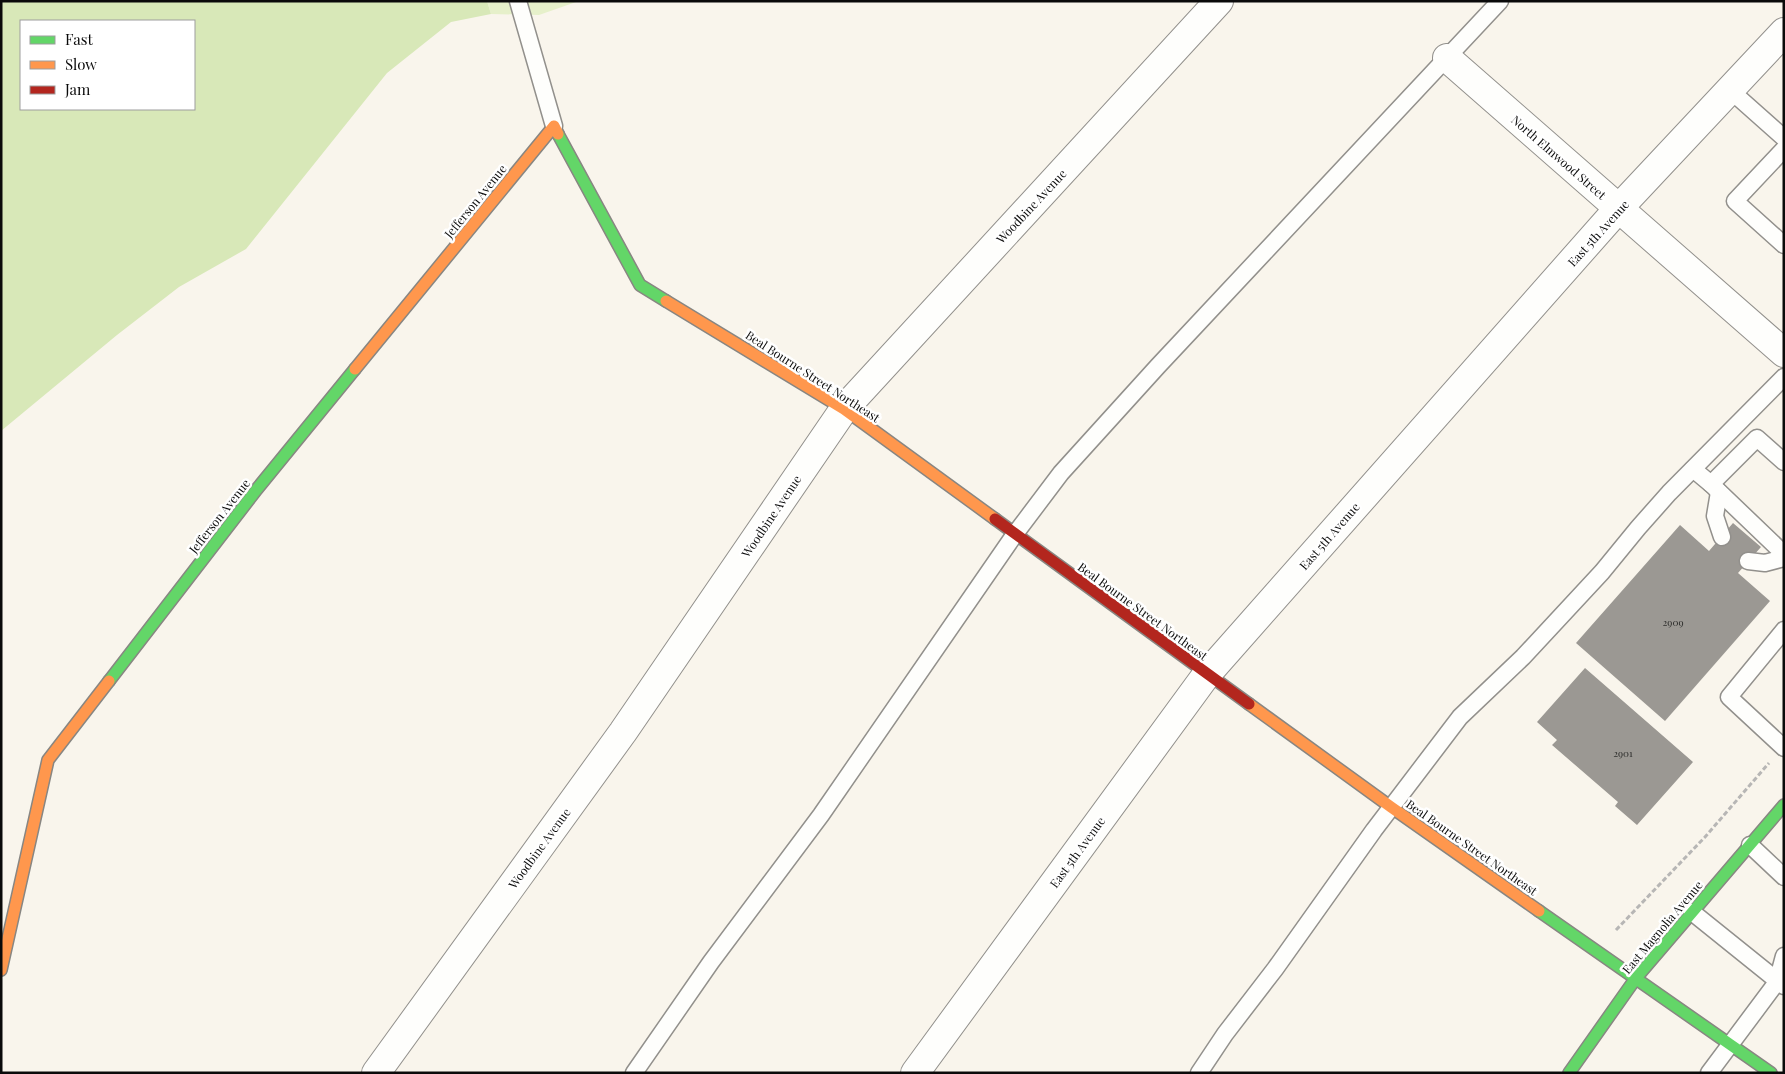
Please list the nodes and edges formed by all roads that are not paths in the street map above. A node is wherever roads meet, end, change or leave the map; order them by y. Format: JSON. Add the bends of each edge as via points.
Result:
{"nodes":[{"id":1,"x":518,"y":1,"type":"edge"},
{"id":2,"x":1219,"y":1,"type":"edge"},
{"id":3,"x":1500,"y":1,"type":"edge"},
{"id":4,"x":1784,"y":32,"type":"edge"},
{"id":5,"x":1447,"y":58,"type":"junction"},
{"id":6,"x":1730,"y":90,"type":"junction"},
{"id":7,"x":554,"y":126,"type":"junction"},
{"id":8,"x":1784,"y":138,"type":"edge"},
{"id":9,"x":1784,"y":149,"type":"edge"},
{"id":10,"x":1618,"y":209,"type":"junction"},
{"id":11,"x":1784,"y":245,"type":"edge"},
{"id":12,"x":1784,"y":353,"type":"edge"},
{"id":13,"x":1784,"y":376,"type":"edge"},
{"id":14,"x":844,"y":409,"type":"junction"},
{"id":15,"x":1784,"y":462,"type":"edge"},
{"id":16,"x":1692,"y":469,"type":"junction"},
{"id":17,"x":1715,"y":488,"type":"junction"},
{"id":18,"x":1015,"y":534,"type":"junction"},
{"id":19,"x":1722,"y":536,"type":"dead end"},
{"id":20,"x":1784,"y":554,"type":"edge"},
{"id":21,"x":1784,"y":558,"type":"edge"},
{"id":22,"x":1748,"y":561,"type":"dead end"},
{"id":23,"x":1784,"y":630,"type":"edge"},
{"id":24,"x":1207,"y":674,"type":"junction"},
{"id":25,"x":1783,"y":747,"type":"edge"},
{"id":26,"x":1784,"y":805,"type":"edge"},
{"id":27,"x":1391,"y":807,"type":"junction"},
{"id":28,"x":1750,"y":845,"type":"junction"},
{"id":29,"x":1784,"y":877,"type":"edge"},
{"id":30,"x":1692,"y":912,"type":"junction"},
{"id":31,"x":1784,"y":956,"type":"edge"},
{"id":32,"x":1,"y":970,"type":"edge"},
{"id":33,"x":1636,"y":978,"type":"junction"},
{"id":34,"x":1781,"y":984,"type":"edge"},
{"id":35,"x":1729,"y":1043,"type":"junction"},
{"id":36,"x":376,"y":1073,"type":"edge"},
{"id":37,"x":634,"y":1073,"type":"edge"},
{"id":38,"x":915,"y":1073,"type":"edge"},
{"id":39,"x":1200,"y":1073,"type":"edge"},
{"id":40,"x":1569,"y":1073,"type":"edge"},
{"id":41,"x":1708,"y":1073,"type":"edge"},
{"id":42,"x":1771,"y":1073,"type":"edge"}],
"edges":[{"from":1,"to":7,"type":"lane"},
{"from":2,"to":14,"type":"street","name":"Woodbine Avenue"},
{"from":3,"to":5,"type":"lane"},
{"from":4,"to":6,"type":"street","name":"East 5th Avenue"},
{"from":5,"to":10,"type":"street","name":"North Elmwood Street"},
{"from":5,"to":18,"type":"lane","via":[[1061,473]]},
{"from":6,"to":8,"type":"lane"},
{"from":6,"to":10,"type":"street","name":"East 5th Avenue"},
{"from":7,"to":14,"type":"street","name":"Beal Bourne Street Northeast","via":[[640,285]]},
{"from":7,"to":32,"type":"street","name":"Jefferson Avenue","via":[[257,489],[48,760]]},
{"from":9,"to":11,"type":"lane","via":[[1735,201]]},
{"from":10,"to":12,"type":"street","name":"North Elmwood Street"},
{"from":10,"to":24,"type":"street","name":"East 5th Avenue"},
{"from":13,"to":16,"type":"lane"},
{"from":14,"to":18,"type":"street","name":"Beal Bourne Street Northeast"},
{"from":14,"to":36,"type":"street","name":"Woodbine Avenue","via":[[623,732]]},
{"from":15,"to":17,"type":"lane","via":[[1757,438]]},
{"from":16,"to":17,"type":"lane"},
{"from":16,"to":27,"type":"lane","via":[[1541,638],[1460,717]]},
{"from":17,"to":19,"type":"lane","via":[[1715,516]]},
{"from":17,"to":20,"type":"lane"},
{"from":18,"to":24,"type":"street","name":"Beal Bourne Street Northeast"},
{"from":18,"to":37,"type":"lane","via":[[821,815],[711,962]]},
{"from":21,"to":22,"type":"lane","via":[[1765,563]]},
{"from":23,"to":25,"type":"lane","via":[[1729,697]]},
{"from":24,"to":27,"type":"street","name":"Beal Bourne Street Northeast"},
{"from":24,"to":38,"type":"street","name":"East 5th Avenue"},
{"from":26,"to":28,"type":"street","name":"East Magnolia Avenue"},
{"from":27,"to":33,"type":"street","name":"Beal Bourne Street Northeast"},
{"from":27,"to":39,"type":"lane"},
{"from":28,"to":29,"type":"lane"},
{"from":28,"to":30,"type":"street","name":"East Magnolia Avenue"},
{"from":30,"to":33,"type":"street","name":"East Magnolia Avenue"},
{"from":30,"to":34,"type":"lane"},
{"from":31,"to":34,"type":"lane"},
{"from":33,"to":35,"type":"street","name":"Beal Bourne Street Northeast"},
{"from":33,"to":40,"type":"street","name":"East Magnolia Avenue"},
{"from":34,"to":35,"type":"lane"},
{"from":35,"to":41,"type":"lane"},
{"from":35,"to":42,"type":"street","name":"Beal Bourne Street Northeast"}]}
